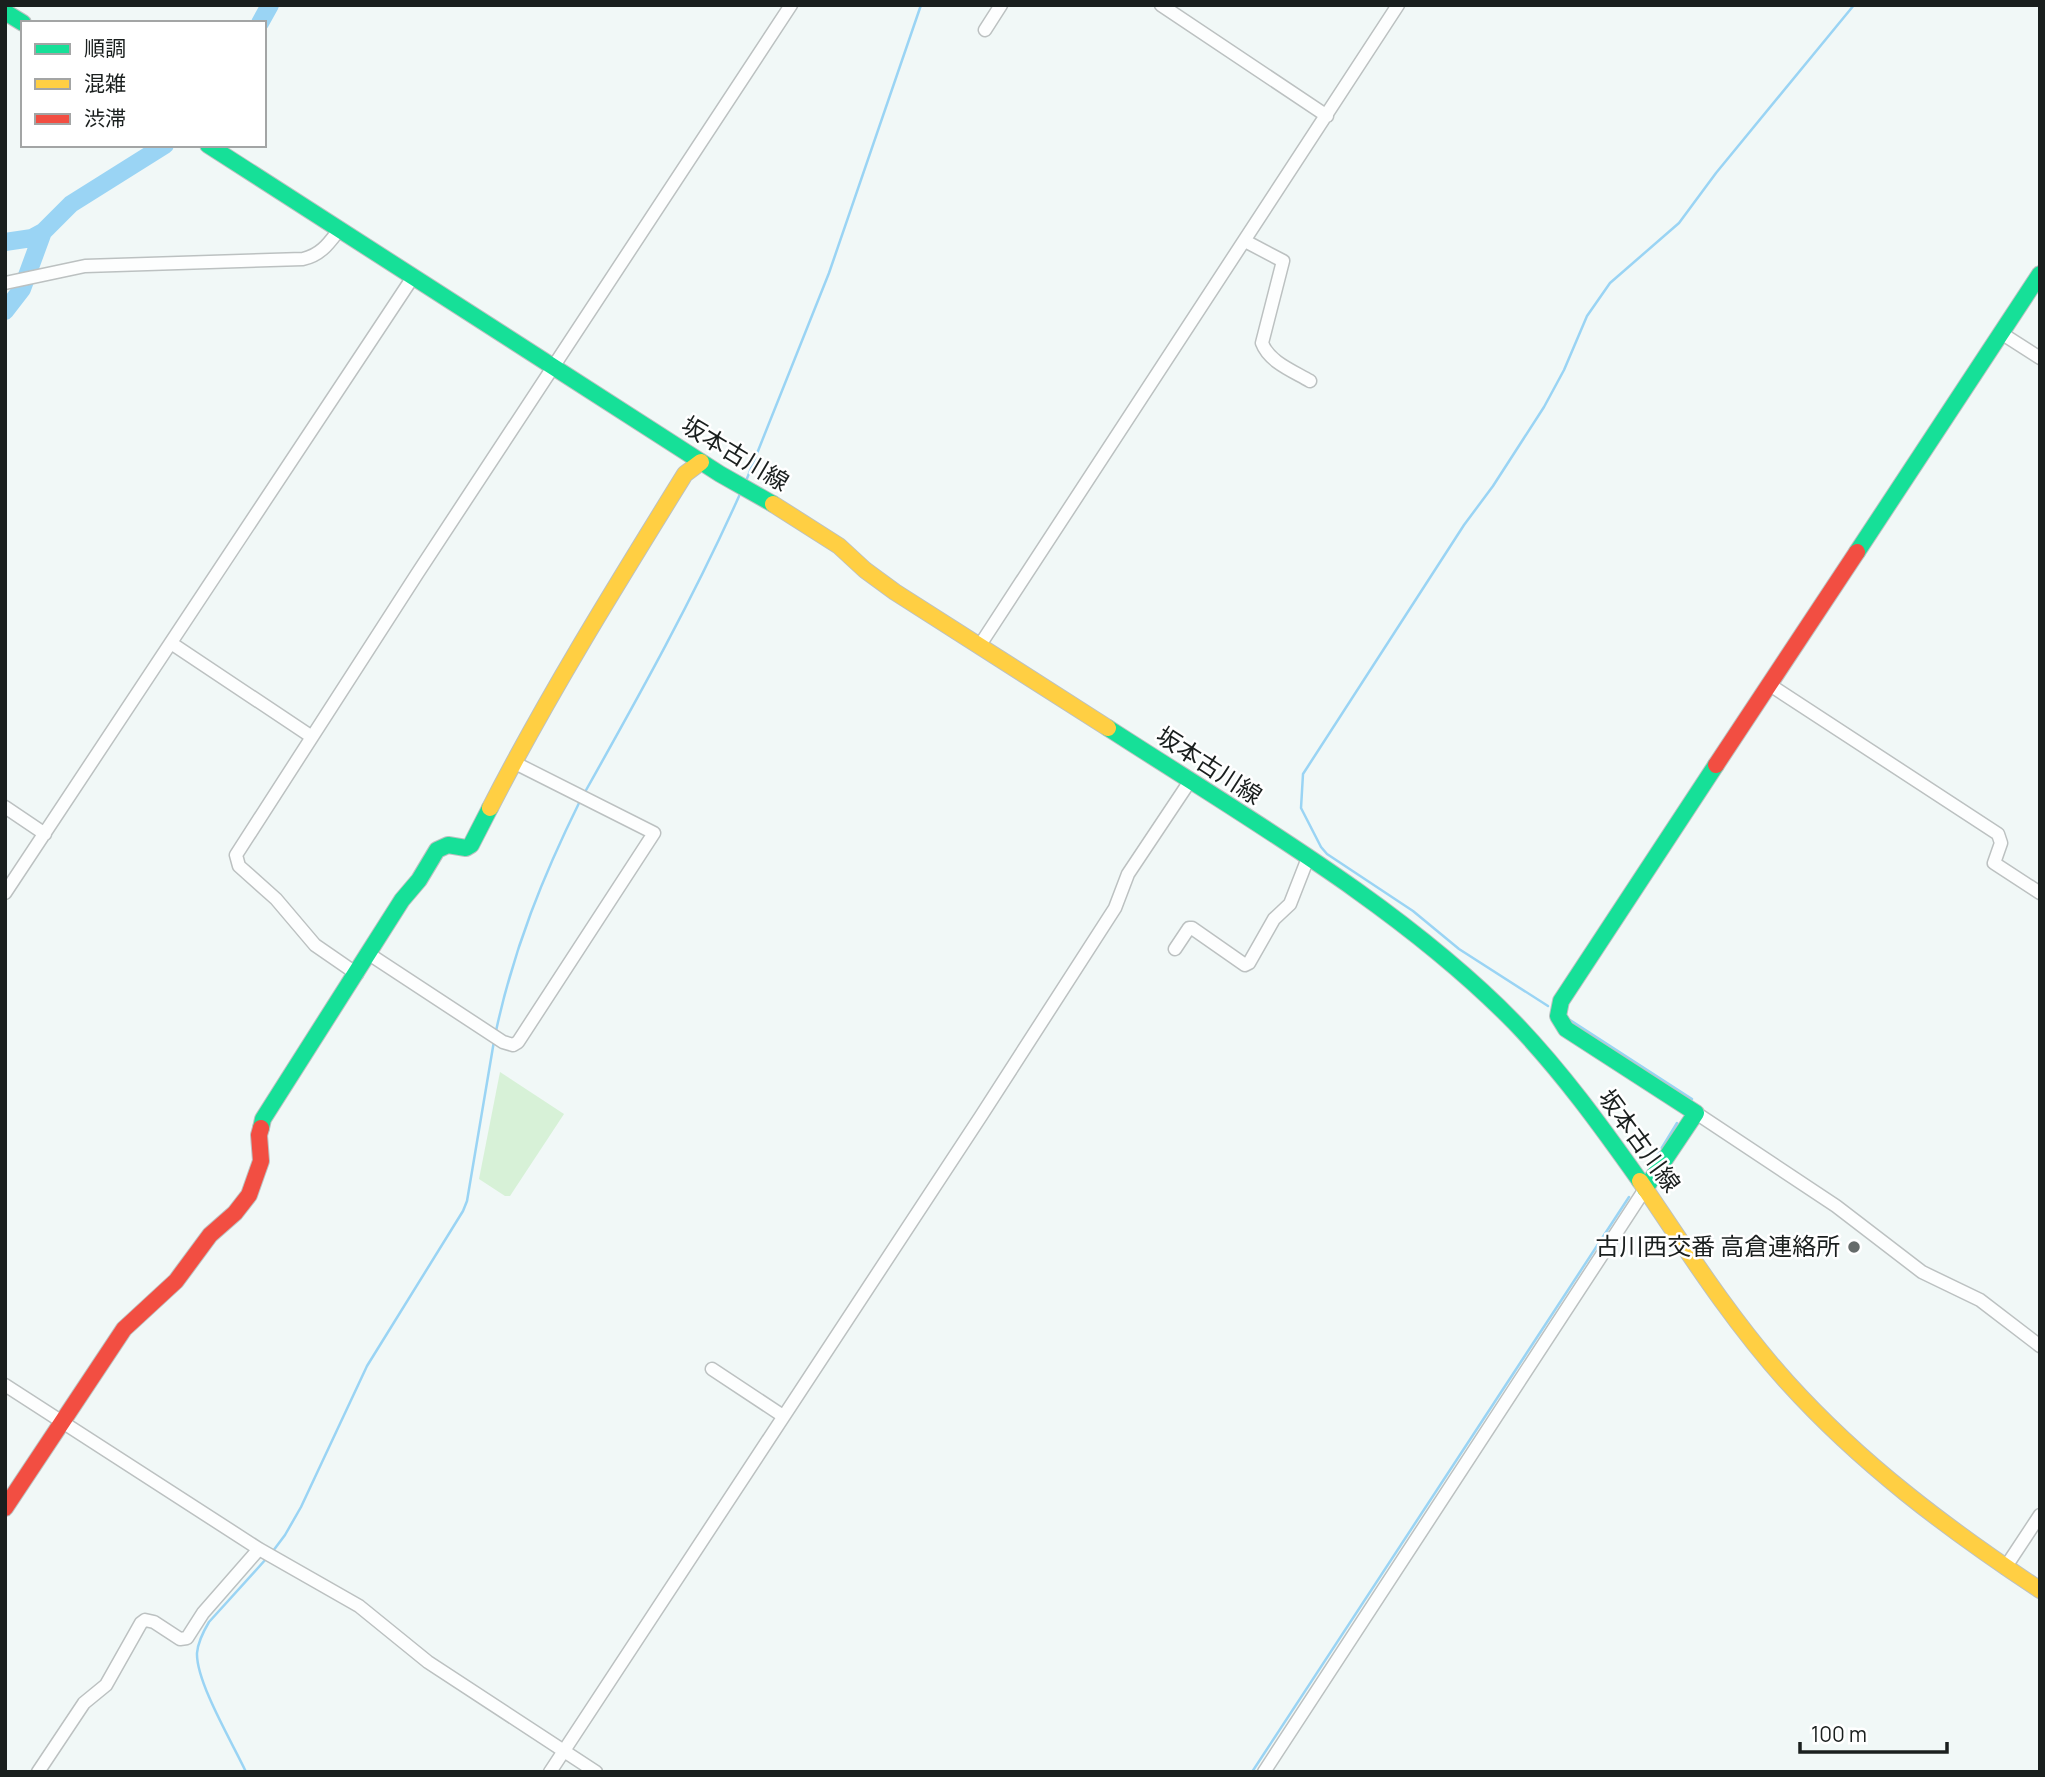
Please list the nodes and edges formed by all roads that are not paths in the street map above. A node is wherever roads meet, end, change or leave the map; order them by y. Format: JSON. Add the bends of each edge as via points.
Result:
{"nodes":[{"id":1,"x":791,"y":5,"type":"edge"},
{"id":2,"x":1001,"y":5,"type":"edge"},
{"id":3,"x":1161,"y":5,"type":"edge"},
{"id":4,"x":1398,"y":5,"type":"edge"},
{"id":5,"x":5,"y":12,"type":"edge"},
{"id":6,"x":21,"y":22,"type":"edge"},
{"id":7,"x":985,"y":30,"type":"dead end"},
{"id":8,"x":1327,"y":116,"type":"junction"},
{"id":9,"x":211,"y":147,"type":"edge"},
{"id":10,"x":339,"y":230,"type":"junction"},
{"id":11,"x":1245,"y":240,"type":"junction"},
{"id":12,"x":2040,"y":274,"type":"edge"},
{"id":13,"x":412,"y":277,"type":"junction"},
{"id":14,"x":10,"y":282,"type":"edge"},
{"id":15,"x":2001,"y":332,"type":"junction"},
{"id":16,"x":2040,"y":358,"type":"edge"},
{"id":17,"x":554,"y":368,"type":"junction"},
{"id":18,"x":1310,"y":382,"type":"dead end"},
{"id":19,"x":701,"y":462,"type":"junction"},
{"id":20,"x":171,"y":643,"type":"junction"},
{"id":21,"x":980,"y":645,"type":"junction"},
{"id":22,"x":1770,"y":685,"type":"junction"},
{"id":23,"x":312,"y":737,"type":"junction"},
{"id":24,"x":513,"y":762,"type":"junction"},
{"id":25,"x":1190,"y":781,"type":"junction"},
{"id":26,"x":5,"y":807,"type":"edge"},
{"id":27,"x":45,"y":834,"type":"junction"},
{"id":28,"x":1308,"y":858,"type":"junction"},
{"id":29,"x":5,"y":893,"type":"edge"},
{"id":30,"x":2040,"y":893,"type":"edge"},
{"id":31,"x":1175,"y":949,"type":"dead end"},
{"id":32,"x":369,"y":954,"type":"junction"},
{"id":33,"x":357,"y":974,"type":"junction"},
{"id":34,"x":1696,"y":1113,"type":"junction"},
{"id":35,"x":1646,"y":1189,"type":"junction"},
{"id":36,"x":2040,"y":1346,"type":"edge"},
{"id":37,"x":712,"y":1369,"type":"dead end"},
{"id":38,"x":5,"y":1385,"type":"edge"},
{"id":39,"x":783,"y":1416,"type":"junction"},
{"id":40,"x":62,"y":1421,"type":"junction"},
{"id":41,"x":5,"y":1507,"type":"edge"},
{"id":42,"x":2040,"y":1515,"type":"edge"},
{"id":43,"x":267,"y":1554,"type":"junction"},
{"id":44,"x":2005,"y":1568,"type":"junction"},
{"id":45,"x":2040,"y":1590,"type":"edge"},
{"id":46,"x":564,"y":1751,"type":"junction"},
{"id":47,"x":38,"y":1772,"type":"edge"},
{"id":48,"x":550,"y":1772,"type":"edge"},
{"id":49,"x":596,"y":1772,"type":"edge"},
{"id":50,"x":1264,"y":1772,"type":"edge"}],
"edges":[{"from":1,"to":17,"type":"street"},
{"from":2,"to":7,"type":"street"},
{"from":3,"to":8,"type":"street"},
{"from":4,"to":8,"type":"street"},
{"from":5,"to":6,"type":"street"},
{"from":8,"to":11,"type":"street"},
{"from":9,"to":10,"type":"street","name":"坂本古川線"},
{"from":10,"to":13,"type":"street","name":"坂本古川線"},
{"from":10,"to":14,"type":"street","via":[[323,250],[303,259],[85,266]]},
{"from":11,"to":18,"type":"street","via":[[1283,261],[1264,331],[1265,351]]},
{"from":11,"to":21,"type":"street"},
{"from":12,"to":15,"type":"street"},
{"from":13,"to":17,"type":"street","name":"坂本古川線"},
{"from":13,"to":20,"type":"street"},
{"from":15,"to":16,"type":"street"},
{"from":15,"to":22,"type":"street"},
{"from":17,"to":19,"type":"street","name":"坂本古川線"},
{"from":17,"to":23,"type":"street"},
{"from":19,"to":21,"type":"street","name":"坂本古川線","via":[[839,546],[895,592]]},
{"from":19,"to":24,"type":"street","via":[[684,474]]},
{"from":20,"to":23,"type":"street"},
{"from":20,"to":27,"type":"street"},
{"from":21,"to":25,"type":"street","name":"坂本古川線"},
{"from":22,"to":30,"type":"street","via":[[1998,834],[2001,843],[1994,863]]},
{"from":22,"to":34,"type":"street","via":[[1559,1009],[1566,1029]]},
{"from":23,"to":33,"type":"street","via":[[236,861],[315,945]]},
{"from":24,"to":32,"type":"street","via":[[471,845],[437,850]]},
{"from":24,"to":32,"type":"street","via":[[654,833],[518,1042],[503,1042]]},
{"from":25,"to":28,"type":"street","name":"坂本古川線"},
{"from":25,"to":39,"type":"street","via":[[1128,874],[1115,908]]},
{"from":26,"to":27,"type":"street"},
{"from":27,"to":29,"type":"street"},
{"from":28,"to":31,"type":"street","via":[[1290,904],[1274,919],[1249,963],[1245,965],[1192,928]]},
{"from":28,"to":35,"type":"street","name":"坂本古川線","via":[[1398,920],[1493,1001],[1586,1105]]},
{"from":32,"to":33,"type":"street"},
{"from":33,"to":40,"type":"street","via":[[262,1119],[261,1161],[249,1195],[210,1235],[176,1281],[124,1329]]},
{"from":34,"to":35,"type":"street"},
{"from":34,"to":36,"type":"street","via":[[1836,1206],[1923,1272],[1980,1300]]},
{"from":35,"to":44,"type":"street","name":"坂本古川線","via":[[1756,1346],[1828,1427],[1904,1494]]},
{"from":35,"to":50,"type":"street"},
{"from":37,"to":39,"type":"street"},
{"from":38,"to":40,"type":"street"},
{"from":39,"to":46,"type":"street"},
{"from":40,"to":41,"type":"street"},
{"from":40,"to":43,"type":"street"},
{"from":42,"to":44,"type":"street"},
{"from":43,"to":46,"type":"street","via":[[359,1606],[428,1662]]},
{"from":43,"to":47,"type":"street","via":[[203,1613],[187,1638],[180,1639],[153,1622],[141,1623],[106,1685],[84,1703]]},
{"from":44,"to":45,"type":"street","name":"坂本古川線"},
{"from":46,"to":48,"type":"street"},
{"from":46,"to":49,"type":"street"}]}
